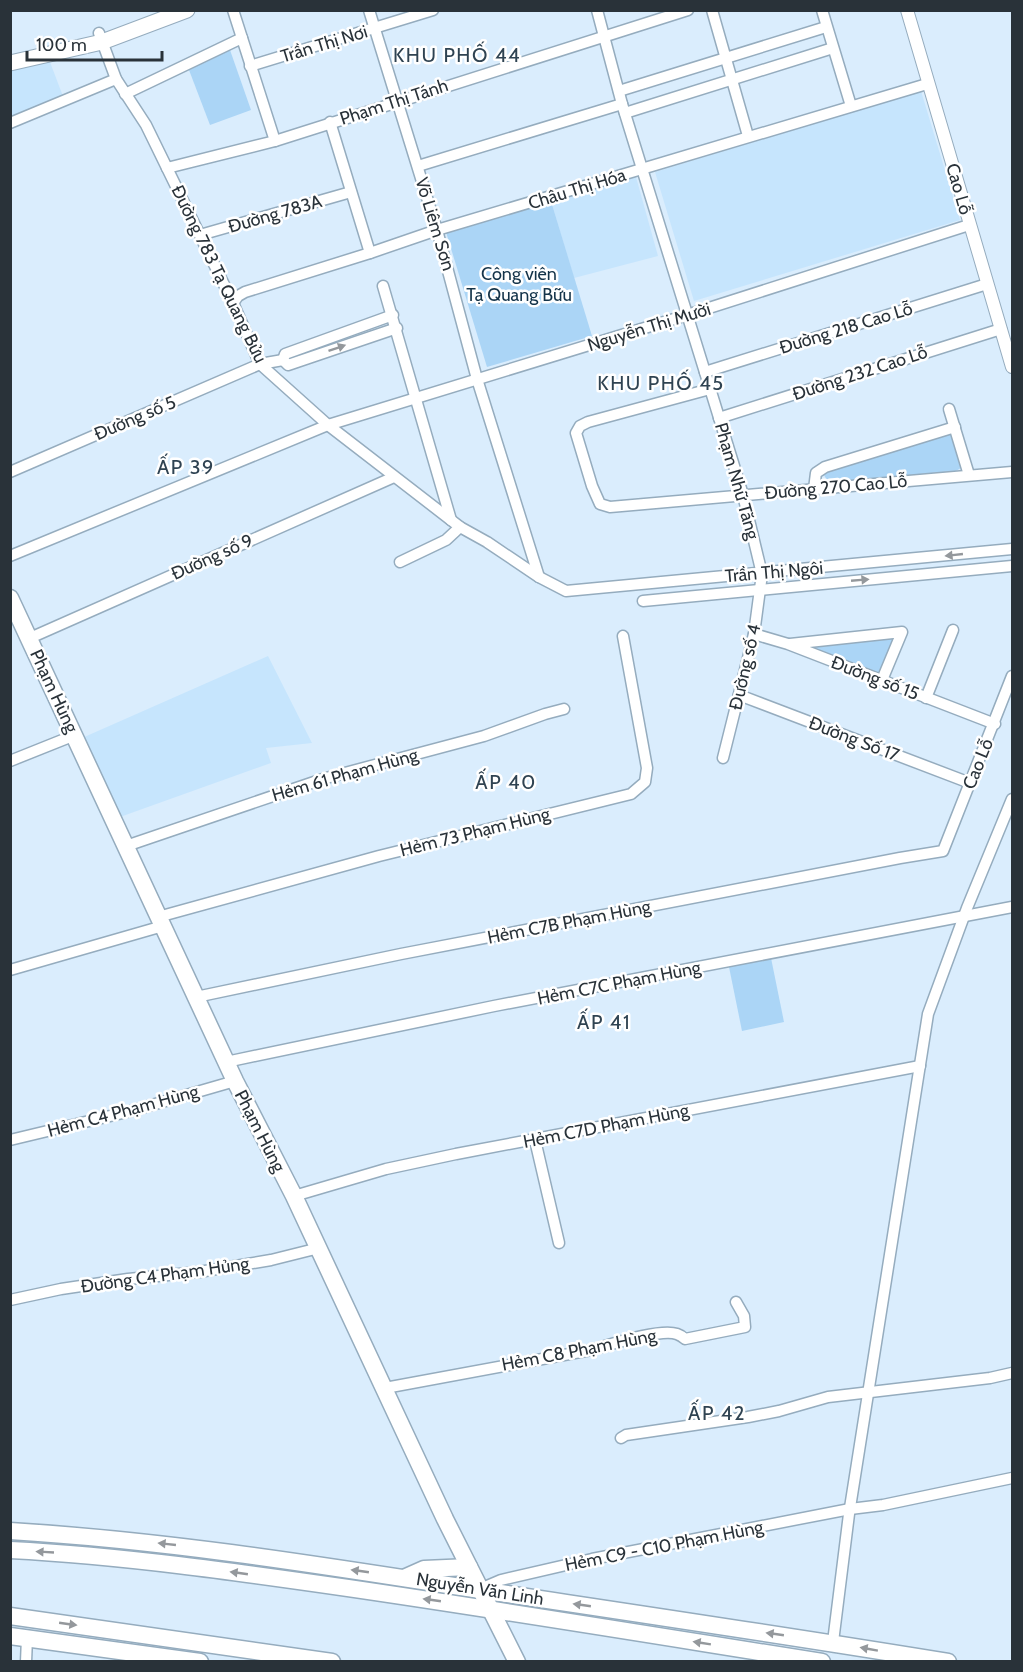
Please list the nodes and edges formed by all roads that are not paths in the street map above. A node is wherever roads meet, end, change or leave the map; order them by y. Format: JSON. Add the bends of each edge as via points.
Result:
{"nodes":[{"id":1,"x":163,"y":10,"type":"edge"},
{"id":2,"x":187,"y":10,"type":"edge"},
{"id":3,"x":233,"y":10,"type":"edge"},
{"id":4,"x":369,"y":10,"type":"edge"},
{"id":5,"x":433,"y":10,"type":"edge"},
{"id":6,"x":597,"y":10,"type":"edge"},
{"id":7,"x":688,"y":10,"type":"edge"},
{"id":8,"x":712,"y":10,"type":"edge"},
{"id":9,"x":822,"y":10,"type":"edge"},
{"id":10,"x":907,"y":10,"type":"edge"},
{"id":11,"x":826,"y":27,"type":"junction"},
{"id":12,"x":375,"y":28,"type":"junction"},
{"id":13,"x":603,"y":36,"type":"junction"},
{"id":14,"x":101,"y":38,"type":"junction"},
{"id":15,"x":242,"y":38,"type":"junction"},
{"id":16,"x":833,"y":48,"type":"junction"},
{"id":17,"x":10,"y":53,"type":"edge"},
{"id":18,"x":725,"y":58,"type":"junction"},
{"id":19,"x":10,"y":63,"type":"edge"},
{"id":20,"x":250,"y":66,"type":"junction"},
{"id":21,"x":116,"y":79,"type":"junction"},
{"id":22,"x":732,"y":80,"type":"junction"},
{"id":23,"x":927,"y":84,"type":"junction"},
{"id":24,"x":619,"y":91,"type":"junction"},
{"id":25,"x":125,"y":94,"type":"junction"},
{"id":26,"x":398,"y":101,"type":"junction"},
{"id":27,"x":851,"y":106,"type":"junction"},
{"id":28,"x":624,"y":109,"type":"junction"},
{"id":29,"x":330,"y":122,"type":"junction"},
{"id":30,"x":10,"y":123,"type":"edge"},
{"id":31,"x":748,"y":136,"type":"junction"},
{"id":32,"x":275,"y":141,"type":"junction"},
{"id":33,"x":418,"y":166,"type":"junction"},
{"id":34,"x":167,"y":168,"type":"junction"},
{"id":35,"x":642,"y":169,"type":"junction"},
{"id":36,"x":351,"y":192,"type":"junction"},
{"id":37,"x":969,"y":225,"type":"junction"},
{"id":38,"x":437,"y":230,"type":"junction"},
{"id":39,"x":200,"y":235,"type":"junction"},
{"id":40,"x":370,"y":254,"type":"junction"},
{"id":41,"x":987,"y":284,"type":"junction"},
{"id":42,"x":383,"y":286,"type":"dead end"},
{"id":43,"x":233,"y":303,"type":"junction"},
{"id":44,"x":393,"y":315,"type":"junction"},
{"id":45,"x":687,"y":315,"type":"junction"},
{"id":46,"x":397,"y":327,"type":"junction"},
{"id":47,"x":1001,"y":329,"type":"junction"},
{"id":48,"x":283,"y":360,"type":"junction"},
{"id":49,"x":260,"y":364,"type":"junction"},
{"id":50,"x":1012,"y":367,"type":"edge"},
{"id":51,"x":705,"y":372,"type":"junction"},
{"id":52,"x":477,"y":379,"type":"junction"},
{"id":53,"x":710,"y":389,"type":"junction"},
{"id":54,"x":417,"y":398,"type":"junction"},
{"id":55,"x":949,"y":410,"type":"dead end"},
{"id":56,"x":719,"y":418,"type":"junction"},
{"id":57,"x":328,"y":425,"type":"junction"},
{"id":58,"x":955,"y":426,"type":"junction"},
{"id":59,"x":10,"y":471,"type":"edge"},
{"id":60,"x":1012,"y":472,"type":"edge"},
{"id":61,"x":969,"y":475,"type":"junction"},
{"id":62,"x":394,"y":477,"type":"junction"},
{"id":63,"x":814,"y":489,"type":"junction"},
{"id":64,"x":743,"y":495,"type":"junction"},
{"id":65,"x":451,"y":520,"type":"junction"},
{"id":66,"x":460,"y":527,"type":"junction"},
{"id":67,"x":1012,"y":549,"type":"edge"},
{"id":68,"x":10,"y":556,"type":"edge"},
{"id":69,"x":400,"y":562,"type":"dead end"},
{"id":70,"x":1012,"y":566,"type":"edge"},
{"id":71,"x":762,"y":574,"type":"junction"},
{"id":72,"x":539,"y":577,"type":"junction"},
{"id":73,"x":760,"y":590,"type":"junction"},
{"id":74,"x":10,"y":598,"type":"edge"},
{"id":75,"x":643,"y":601,"type":"dead end"},
{"id":76,"x":953,"y":630,"type":"dead end"},
{"id":77,"x":754,"y":634,"type":"junction"},
{"id":78,"x":623,"y":636,"type":"dead end"},
{"id":79,"x":30,"y":638,"type":"junction"},
{"id":80,"x":788,"y":644,"type":"junction"},
{"id":81,"x":1012,"y":676,"type":"edge"},
{"id":82,"x":882,"y":680,"type":"junction"},
{"id":83,"x":739,"y":695,"type":"junction"},
{"id":84,"x":926,"y":698,"type":"junction"},
{"id":85,"x":564,"y":709,"type":"dead end"},
{"id":86,"x":994,"y":724,"type":"junction"},
{"id":87,"x":75,"y":735,"type":"junction"},
{"id":88,"x":723,"y":758,"type":"dead end"},
{"id":89,"x":10,"y":761,"type":"edge"},
{"id":90,"x":970,"y":783,"type":"junction"},
{"id":91,"x":1012,"y":799,"type":"edge"},
{"id":92,"x":126,"y":846,"type":"junction"},
{"id":93,"x":943,"y":851,"type":"joint"},
{"id":94,"x":1012,"y":907,"type":"edge"},
{"id":95,"x":964,"y":915,"type":"junction"},
{"id":96,"x":161,"y":921,"type":"junction"},
{"id":97,"x":10,"y":970,"type":"edge"},
{"id":98,"x":196,"y":997,"type":"junction"},
{"id":99,"x":226,"y":1062,"type":"junction"},
{"id":100,"x":920,"y":1066,"type":"junction"},
{"id":101,"x":235,"y":1081,"type":"junction"},
{"id":102,"x":10,"y":1140,"type":"edge"},
{"id":103,"x":535,"y":1140,"type":"junction"},
{"id":104,"x":294,"y":1196,"type":"junction"},
{"id":105,"x":559,"y":1243,"type":"dead end"},
{"id":106,"x":319,"y":1248,"type":"junction"},
{"id":107,"x":10,"y":1300,"type":"edge"},
{"id":108,"x":736,"y":1302,"type":"dead end"},
{"id":109,"x":1012,"y":1373,"type":"edge"},
{"id":110,"x":385,"y":1388,"type":"junction"},
{"id":111,"x":869,"y":1392,"type":"junction"},
{"id":112,"x":621,"y":1438,"type":"dead end"},
{"id":113,"x":1012,"y":1478,"type":"edge"},
{"id":114,"x":850,"y":1509,"type":"junction"},
{"id":115,"x":10,"y":1530,"type":"edge"},
{"id":116,"x":10,"y":1550,"type":"edge"},
{"id":117,"x":469,"y":1567,"type":"junction"},
{"id":118,"x":406,"y":1577,"type":"junction"},
{"id":119,"x":480,"y":1590,"type":"junction"},
{"id":120,"x":490,"y":1609,"type":"junction"},
{"id":121,"x":10,"y":1616,"type":"edge"},
{"id":122,"x":19,"y":1637,"type":"edge"},
{"id":123,"x":166,"y":1638,"type":"junction"},
{"id":124,"x":832,"y":1642,"type":"junction"},
{"id":125,"x":164,"y":1656,"type":"junction"},
{"id":126,"x":26,"y":1662,"type":"edge"},
{"id":127,"x":200,"y":1662,"type":"edge"},
{"id":128,"x":332,"y":1662,"type":"edge"},
{"id":129,"x":517,"y":1662,"type":"edge"},
{"id":130,"x":822,"y":1662,"type":"edge"},
{"id":131,"x":948,"y":1662,"type":"edge"}],
"edges":[{"from":1,"to":14,"type":"main road"},
{"from":2,"to":14,"type":"main road"},
{"from":3,"to":15,"type":"street"},
{"from":4,"to":12,"type":"street","name":"Võ Liêm Sơn"},
{"from":5,"to":12,"type":"street","name":"Trần Thị Nơi"},
{"from":6,"to":13,"type":"street","name":"Phạm Nhữ Tăng"},
{"from":7,"to":13,"type":"street","name":"Phạm Thị Tánh"},
{"from":8,"to":18,"type":"street"},
{"from":9,"to":11,"type":"street"},
{"from":10,"to":23,"type":"street","name":"Cao Lỗ"},
{"from":11,"to":16,"type":"street"},
{"from":11,"to":18,"type":"street"},
{"from":12,"to":20,"type":"street","name":"Trần Thị Nơi"},
{"from":12,"to":26,"type":"street","name":"Võ Liêm Sơn"},
{"from":13,"to":24,"type":"street","name":"Phạm Nhữ Tăng"},
{"from":13,"to":26,"type":"street","name":"Phạm Thị Tánh"},
{"from":14,"to":17,"type":"main road"},
{"from":14,"to":19,"type":"main road"},
{"from":14,"to":21,"type":"street","name":"Đường 783 Tạ Quang Bửu"},
{"from":15,"to":20,"type":"street"},
{"from":15,"to":25,"type":"street"},
{"from":16,"to":22,"type":"street"},
{"from":16,"to":27,"type":"street"},
{"from":18,"to":22,"type":"street"},
{"from":18,"to":24,"type":"street"},
{"from":20,"to":32,"type":"street"},
{"from":21,"to":25,"type":"street","name":"Đường 783 Tạ Quang Bửu"},
{"from":21,"to":30,"type":"street"},
{"from":22,"to":28,"type":"street"},
{"from":22,"to":31,"type":"street"},
{"from":23,"to":27,"type":"street","name":"Châu Thị Hóa"},
{"from":23,"to":37,"type":"street","name":"Cao Lỗ"},
{"from":24,"to":28,"type":"street","name":"Phạm Nhữ Tăng"},
{"from":25,"to":34,"type":"street","name":"Đường 783 Tạ Quang Bửu"},
{"from":26,"to":29,"type":"street","name":"Phạm Thị Tánh"},
{"from":26,"to":33,"type":"street","name":"Võ Liêm Sơn"},
{"from":27,"to":31,"type":"street","name":"Châu Thị Hóa"},
{"from":28,"to":33,"type":"street"},
{"from":28,"to":35,"type":"street","name":"Phạm Nhữ Tăng"},
{"from":29,"to":32,"type":"street","name":"Phạm Thị Tánh"},
{"from":29,"to":36,"type":"street"},
{"from":31,"to":35,"type":"street","name":"Châu Thị Hóa"},
{"from":32,"to":34,"type":"street","name":"Phạm Thị Tánh"},
{"from":33,"to":38,"type":"street","name":"Võ Liêm Sơn"},
{"from":34,"to":39,"type":"street","name":"Đường 783 Tạ Quang Bửu"},
{"from":35,"to":38,"type":"street","name":"Châu Thị Hóa"},
{"from":35,"to":45,"type":"street","name":"Phạm Nhữ Tăng"},
{"from":36,"to":39,"type":"street","name":"Đường 783A"},
{"from":36,"to":40,"type":"street"},
{"from":37,"to":41,"type":"street","name":"Cao Lỗ"},
{"from":37,"to":45,"type":"street","name":"Nguyễn Thị Mười"},
{"from":38,"to":40,"type":"street","name":"Châu Thị Hóa"},
{"from":38,"to":52,"type":"street","name":"Võ Liêm Sơn"},
{"from":39,"to":43,"type":"street","name":"Đường 783 Tạ Quang Bửu"},
{"from":40,"to":43,"type":"street","name":"Châu Thị Hóa","via":[[245,292]]},
{"from":41,"to":47,"type":"street","name":"Cao Lỗ"},
{"from":41,"to":51,"type":"street","name":"Đường 218 Cao Lỗ"},
{"from":42,"to":44,"type":"street"},
{"from":43,"to":49,"type":"street","name":"Đường 783 Tạ Quang Bửu"},
{"from":44,"to":46,"type":"street"},
{"from":44,"to":48,"type":"street","via":[[285,354]]},
{"from":45,"to":51,"type":"street","name":"Phạm Nhữ Tăng"},
{"from":45,"to":52,"type":"street","name":"Nguyễn Thị Mười"},
{"from":48,"to":46,"type":"street","name":"Đường số 5","one_way":true,"via":[[288,364]]},
{"from":46,"to":54,"type":"street"},
{"from":47,"to":50,"type":"street","name":"Cao Lỗ"},
{"from":47,"to":56,"type":"street","name":"Đường 232 Cao Lỗ"},
{"from":48,"to":49,"type":"street","name":"Đường số 5"},
{"from":49,"to":57,"type":"street","name":"Đường 783 Tạ Quang Bửu"},
{"from":49,"to":59,"type":"street","name":"Đường số 5"},
{"from":51,"to":53,"type":"street","name":"Phạm Nhữ Tăng"},
{"from":52,"to":54,"type":"street","name":"Nguyễn Thị Mười"},
{"from":52,"to":72,"type":"street","name":"Võ Liêm Sơn"},
{"from":53,"to":56,"type":"street","name":"Phạm Nhữ Tăng"},
{"from":53,"to":64,"type":"street","name":"Đường 270 Cao Lỗ","via":[[580,426],[576,433],[592,486],[604,507]]},
{"from":54,"to":57,"type":"street","name":"Nguyễn Thị Mười"},
{"from":54,"to":65,"type":"street"},
{"from":55,"to":58,"type":"street"},
{"from":56,"to":64,"type":"street","name":"Phạm Nhữ Tăng"},
{"from":57,"to":62,"type":"street","name":"Đường 783 Tạ Quang Bửu"},
{"from":57,"to":68,"type":"street","name":"Nguyễn Thị Mười"},
{"from":58,"to":61,"type":"street"},
{"from":58,"to":63,"type":"street","via":[[825,467],[816,473]]},
{"from":60,"to":61,"type":"street","name":"Đường 270 Cao Lỗ"},
{"from":61,"to":63,"type":"street","name":"Đường 270 Cao Lỗ"},
{"from":62,"to":65,"type":"street","name":"Đường 783 Tạ Quang Bửu"},
{"from":62,"to":79,"type":"street","name":"Đường số 9"},
{"from":63,"to":64,"type":"street","name":"Đường 270 Cao Lỗ"},
{"from":64,"to":71,"type":"street","name":"Phạm Nhữ Tăng"},
{"from":65,"to":66,"type":"street","name":"Đường 783 Tạ Quang Bửu"},
{"from":66,"to":69,"type":"street","via":[[446,540]]},
{"from":66,"to":72,"type":"street","name":"Đường 783 Tạ Quang Bửu"},
{"from":67,"to":71,"type":"street","name":"Trần Thị Ngôi","one_way":true},
{"from":73,"to":70,"type":"street","name":"Trần Thị Ngôi","one_way":true},
{"from":71,"to":72,"type":"street","name":"Trần Thị Ngôi","via":[[566,591]]},
{"from":71,"to":73,"type":"street","name":"Đường số 4"},
{"from":73,"to":75,"type":"street","name":"Trần Thị Ngôi"},
{"from":73,"to":77,"type":"street","name":"Đường số 4"},
{"from":74,"to":79,"type":"main road","name":"Phạm Hùng"},
{"from":76,"to":84,"type":"street"},
{"from":77,"to":80,"type":"street","name":"Đường số 15"},
{"from":77,"to":83,"type":"street","name":"Đường số 4"},
{"from":78,"to":96,"type":"street","name":"Hẻm 73 Phạm Hùng","via":[[647,768],[645,782],[632,794],[380,856]]},
{"from":79,"to":87,"type":"main road","name":"Phạm Hùng"},
{"from":80,"to":82,"type":"street","name":"Đường số 15"},
{"from":80,"to":82,"type":"street","via":[[902,632]]},
{"from":81,"to":86,"type":"street","name":"Cao Lỗ"},
{"from":82,"to":84,"type":"street","name":"Đường số 15"},
{"from":83,"to":88,"type":"street","name":"Đường số 4"},
{"from":83,"to":90,"type":"street","name":"Đường Số 17"},
{"from":84,"to":86,"type":"street","name":"Đường số 15"},
{"from":85,"to":92,"type":"street","name":"Hẻm 61 Phạm Hùng","via":[[484,736],[326,778]]},
{"from":86,"to":90,"type":"street","name":"Cao Lỗ"},
{"from":87,"to":89,"type":"street"},
{"from":87,"to":92,"type":"main road","name":"Phạm Hùng"},
{"from":90,"to":93,"type":"street","name":"Cao Lỗ"},
{"from":91,"to":95,"type":"street"},
{"from":92,"to":96,"type":"main road","name":"Phạm Hùng"},
{"from":93,"to":98,"type":"street","name":"Hẻm C7B Phạm Hùng"},
{"from":94,"to":95,"type":"street","name":"Hẻm C7C Phạm Hùng"},
{"from":95,"to":99,"type":"street","name":"Hẻm C7C Phạm Hùng"},
{"from":95,"to":100,"type":"street","via":[[928,1014]]},
{"from":96,"to":97,"type":"street","name":"Hẻm 73 Phạm Hùng"},
{"from":96,"to":98,"type":"main road","name":"Phạm Hùng"},
{"from":98,"to":99,"type":"main road","name":"Phạm Hùng"},
{"from":99,"to":101,"type":"main road","name":"Phạm Hùng"},
{"from":100,"to":103,"type":"street","name":"Hẻm C7D Phạm Hùng"},
{"from":100,"to":111,"type":"street"},
{"from":101,"to":102,"type":"street","name":"Hẻm C4 Phạm Hùng"},
{"from":101,"to":104,"type":"main road","name":"Phạm Hùng"},
{"from":103,"to":104,"type":"street","name":"Hẻm C7D Phạm Hùng","via":[[386,1169]]},
{"from":103,"to":105,"type":"street"},
{"from":104,"to":106,"type":"main road","name":"Phạm Hùng"},
{"from":106,"to":107,"type":"street","name":"Đường C4 Phạm Hủng","via":[[271,1260]]},
{"from":106,"to":110,"type":"main road","name":"Phạm Hùng"},
{"from":108,"to":110,"type":"street","name":"Hẻm C8 Phạm Hùng","via":[[745,1327],[685,1339],[663,1333]]},
{"from":109,"to":111,"type":"street"},
{"from":110,"to":117,"type":"main road","name":"Phạm Hùng"},
{"from":111,"to":112,"type":"street"},
{"from":111,"to":114,"type":"street"},
{"from":113,"to":114,"type":"street","name":"Hẻm C9 - C10 Phạm Hùng"},
{"from":114,"to":119,"type":"street","name":"Hẻm C9 - C10 Phạm Hùng","via":[[592,1558],[501,1580]]},
{"from":114,"to":124,"type":"street"},
{"from":118,"to":115,"type":"main road","name":"Nguyễn Văn Linh","one_way":true,"via":[[186,1546]]},
{"from":120,"to":116,"type":"main road","name":"Nguyễn Văn Linh","one_way":true,"via":[[186,1565]]},
{"from":117,"to":118,"type":"main road","via":[[424,1569]]},
{"from":117,"to":119,"type":"main road","name":"Phạm Hùng"},
{"from":118,"to":119,"type":"main road","name":"Nguyễn Văn Linh"},
{"from":119,"to":120,"type":"main road","name":"Phạm Hùng"},
{"from":124,"to":119,"type":"main road","name":"Nguyễn Văn Linh","one_way":true},
{"from":120,"to":129,"type":"main road","name":"Phạm Hùng"},
{"from":130,"to":120,"type":"main road","name":"Nguyễn Văn Linh","one_way":true},
{"from":121,"to":123,"type":"main road","one_way":true},
{"from":122,"to":125,"type":"main road"},
{"from":122,"to":126,"type":"street"},
{"from":123,"to":125,"type":"main road"},
{"from":123,"to":128,"type":"main road"},
{"from":131,"to":124,"type":"main road","name":"Nguyễn Văn Linh","one_way":true},
{"from":125,"to":127,"type":"main road"}]}
